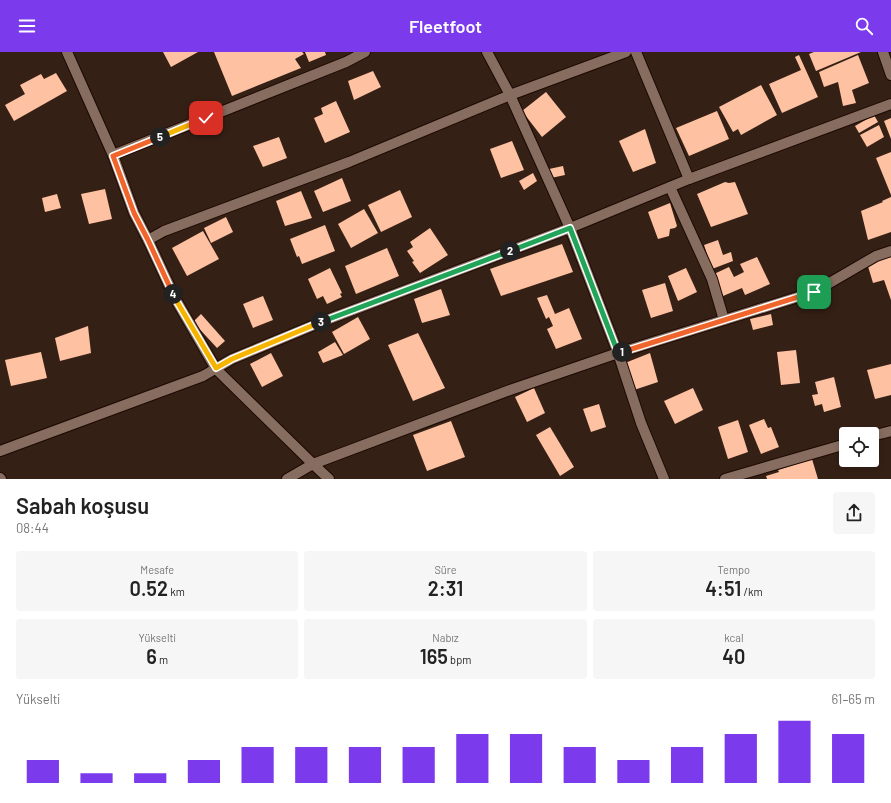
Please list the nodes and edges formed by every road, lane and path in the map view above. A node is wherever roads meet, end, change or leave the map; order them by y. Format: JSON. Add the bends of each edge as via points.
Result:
{"nodes":[{"id":1,"x":67,"y":52,"type":"edge"},
{"id":2,"x":365,"y":52,"type":"edge"},
{"id":3,"x":487,"y":52,"type":"edge"},
{"id":4,"x":626,"y":52,"type":"edge"},
{"id":5,"x":636,"y":52,"type":"edge"},
{"id":6,"x":883,"y":52,"type":"edge"},
{"id":7,"x":891,"y":76,"type":"edge"},
{"id":8,"x":510,"y":95,"type":"junction"},
{"id":9,"x":891,"y":104,"type":"edge"},
{"id":10,"x":113,"y":156,"type":"junction"},
{"id":11,"x":689,"y":179,"type":"junction"},
{"id":12,"x":670,"y":187,"type":"junction"},
{"id":13,"x":570,"y":228,"type":"junction"},
{"id":14,"x":148,"y":240,"type":"junction"},
{"id":15,"x":891,"y":251,"type":"edge"},
{"id":16,"x":724,"y":320,"type":"junction"},
{"id":17,"x":618,"y":353,"type":"junction"},
{"id":18,"x":216,"y":368,"type":"junction"},
{"id":19,"x":891,"y":431,"type":"edge"},
{"id":20,"x":879,"y":434,"type":"edge"},
{"id":21,"x":839,"y":446,"type":"edge"},
{"id":22,"x":0,"y":451,"type":"edge"},
{"id":23,"x":313,"y":464,"type":"junction"},
{"id":24,"x":287,"y":479,"type":"edge"},
{"id":25,"x":329,"y":479,"type":"edge"},
{"id":26,"x":664,"y":479,"type":"edge"},
{"id":27,"x":725,"y":479,"type":"edge"}],
"edges":[{"from":1,"to":10,"type":"street"},
{"from":2,"to":10,"type":"street"},
{"from":3,"to":8,"type":"street"},
{"from":4,"to":8,"type":"street"},
{"from":5,"to":11,"type":"street"},
{"from":6,"to":7,"type":"street"},
{"from":8,"to":13,"type":"street"},
{"from":8,"to":14,"type":"street","via":[[349,162],[164,231]]},
{"from":9,"to":11,"type":"street"},
{"from":10,"to":14,"type":"street","via":[[134,213]]},
{"from":11,"to":12,"type":"street"},
{"from":12,"to":13,"type":"street"},
{"from":12,"to":16,"type":"street","via":[[712,279]]},
{"from":13,"to":17,"type":"street"},
{"from":13,"to":18,"type":"street","via":[[324,321]]},
{"from":14,"to":18,"type":"street","via":[[176,300]]},
{"from":15,"to":16,"type":"street","via":[[876,256],[814,292]]},
{"from":16,"to":17,"type":"street"},
{"from":17,"to":23,"type":"street","via":[[510,390]]},
{"from":17,"to":26,"type":"street","via":[[641,423]]},
{"from":18,"to":22,"type":"street","via":[[203,376]]},
{"from":18,"to":23,"type":"street"},
{"from":19,"to":20,"type":"street"},
{"from":21,"to":27,"type":"street"},
{"from":23,"to":24,"type":"street"},
{"from":23,"to":25,"type":"street"}]}
